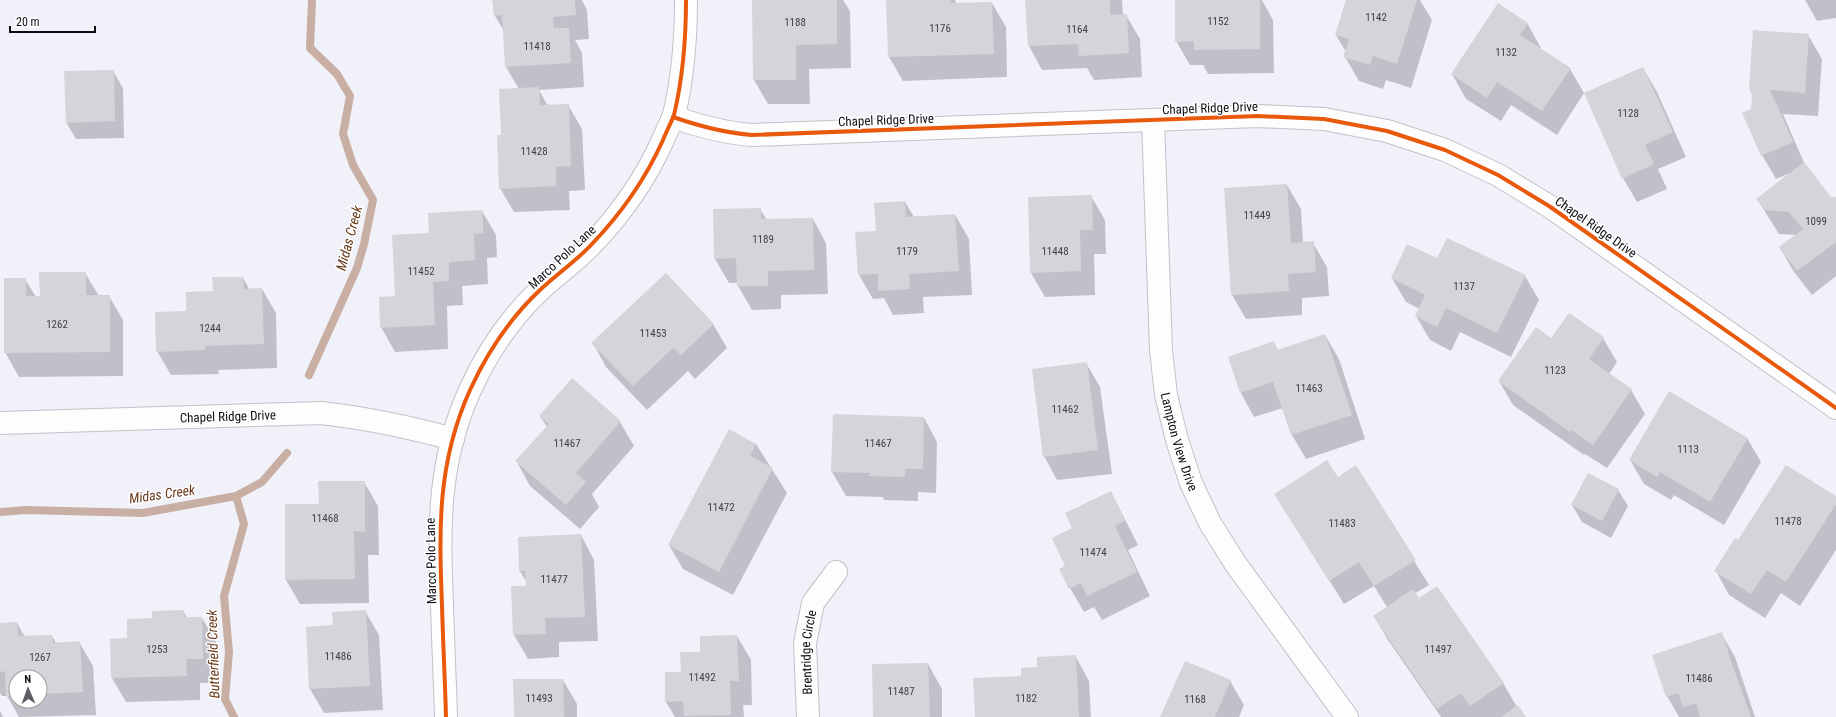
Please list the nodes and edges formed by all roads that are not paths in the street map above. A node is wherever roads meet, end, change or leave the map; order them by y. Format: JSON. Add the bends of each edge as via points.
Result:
{"nodes":[{"id":1,"x":686,"y":0,"type":"edge"},
{"id":2,"x":673,"y":117,"type":"junction"},
{"id":3,"x":1152,"y":120,"type":"junction"},
{"id":4,"x":1836,"y":408,"type":"edge"},
{"id":5,"x":0,"y":423,"type":"edge"},
{"id":6,"x":453,"y":439,"type":"junction"},
{"id":7,"x":836,"y":572,"type":"dead end"},
{"id":8,"x":446,"y":717,"type":"edge"},
{"id":9,"x":808,"y":717,"type":"edge"},
{"id":10,"x":1347,"y":717,"type":"edge"}],
"edges":[{"from":1,"to":2,"type":"street","name":"Marco Polo Lane","via":[[682,75]]},
{"from":2,"to":3,"type":"street","name":"Chapel Ridge Drive","via":[[730,133],[752,134]]},
{"from":2,"to":6,"type":"street","name":"Marco Polo Lane","via":[[653,162],[626,205],[590,246],[540,290],[512,321],[489,354],[470,392]]},
{"from":3,"to":4,"type":"street","name":"Chapel Ridge Drive","via":[[1258,116],[1324,119],[1387,131],[1445,150],[1498,175],[1549,206]]},
{"from":3,"to":10,"type":"street","name":"Lampton View Drive","via":[[1161,350],[1166,395],[1177,440],[1191,482],[1218,536]]},
{"from":5,"to":6,"type":"street","name":"Chapel Ridge Drive","via":[[321,413],[353,416]]},
{"from":6,"to":8,"type":"street","name":"Marco Polo Lane","via":[[440,506],[439,541]]},
{"from":7,"to":9,"type":"street","name":"Brentridge Circle","via":[[813,604],[805,643]]}]}
